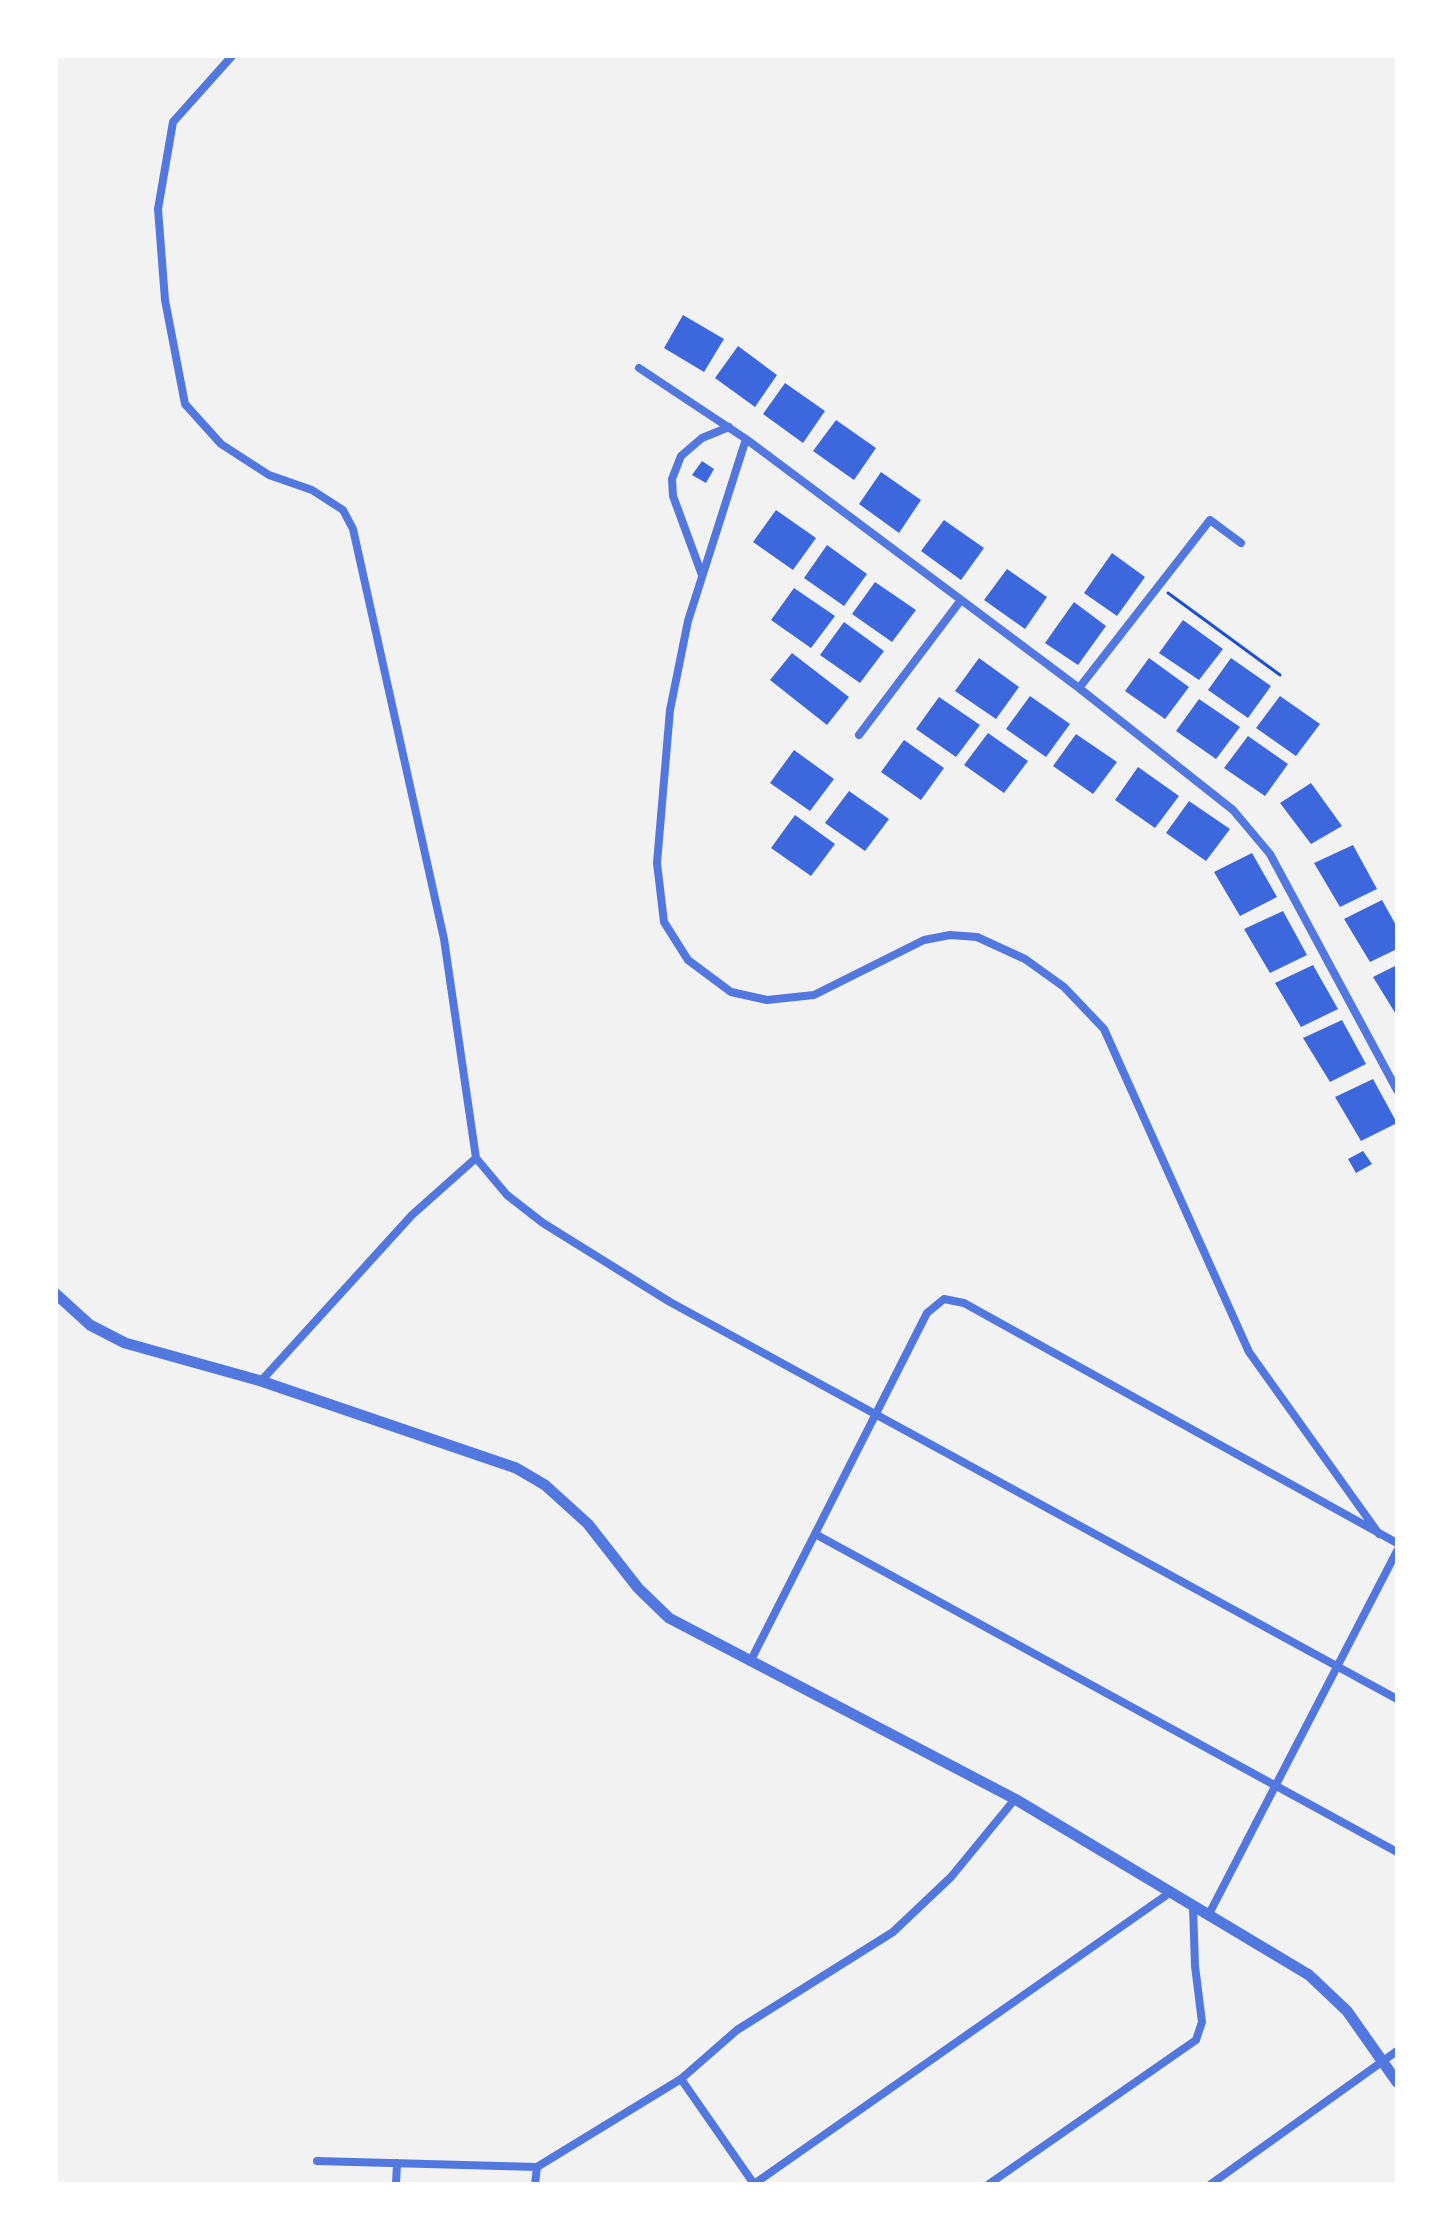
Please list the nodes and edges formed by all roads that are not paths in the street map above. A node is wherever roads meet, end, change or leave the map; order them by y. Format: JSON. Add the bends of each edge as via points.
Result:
{"nodes":[{"id":1,"x":232,"y":56,"type":"edge"},
{"id":2,"x":639,"y":368,"type":"dead end"},
{"id":3,"x":729,"y":427,"type":"junction"},
{"id":4,"x":746,"y":439,"type":"junction"},
{"id":5,"x":1241,"y":543,"type":"dead end"},
{"id":6,"x":703,"y":576,"type":"junction"},
{"id":7,"x":961,"y":600,"type":"junction"},
{"id":8,"x":1079,"y":688,"type":"junction"},
{"id":9,"x":859,"y":735,"type":"dead end"},
{"id":10,"x":1397,"y":1090,"type":"edge"},
{"id":11,"x":476,"y":1158,"type":"junction"},
{"id":12,"x":56,"y":1294,"type":"edge"},
{"id":13,"x":261,"y":1381,"type":"junction"},
{"id":14,"x":875,"y":1413,"type":"junction"},
{"id":15,"x":1379,"y":1534,"type":"junction"},
{"id":16,"x":817,"y":1535,"type":"junction"},
{"id":17,"x":1397,"y":1543,"type":"edge"},
{"id":18,"x":1397,"y":1551,"type":"edge"},
{"id":19,"x":750,"y":1662,"type":"junction"},
{"id":20,"x":1340,"y":1667,"type":"junction"},
{"id":21,"x":1397,"y":1699,"type":"edge"},
{"id":22,"x":1278,"y":1787,"type":"junction"},
{"id":23,"x":1015,"y":1799,"type":"junction"},
{"id":24,"x":1397,"y":1852,"type":"edge"},
{"id":25,"x":1168,"y":1894,"type":"junction"},
{"id":26,"x":1193,"y":1906,"type":"junction"},
{"id":27,"x":1209,"y":1914,"type":"junction"},
{"id":28,"x":1397,"y":2051,"type":"edge"},
{"id":29,"x":1382,"y":2061,"type":"junction"},
{"id":30,"x":681,"y":2079,"type":"junction"},
{"id":31,"x":1397,"y":2082,"type":"edge"},
{"id":32,"x":317,"y":2161,"type":"dead end"},
{"id":33,"x":397,"y":2163,"type":"junction"},
{"id":34,"x":537,"y":2167,"type":"junction"},
{"id":35,"x":396,"y":2184,"type":"edge"},
{"id":36,"x":535,"y":2184,"type":"edge"},
{"id":37,"x":754,"y":2184,"type":"edge"},
{"id":38,"x":989,"y":2184,"type":"edge"},
{"id":39,"x":1211,"y":2184,"type":"edge"}],
"edges":[{"from":1,"to":11,"type":"street","via":[[173,122],[158,209],[165,300],[185,404],[221,444],[269,475],[312,490],[343,510],[353,529],[444,939]]},
{"from":2,"to":3,"type":"street"},
{"from":3,"to":4,"type":"street"},
{"from":3,"to":6,"type":"street","via":[[702,438],[681,456],[672,479],[673,496]]},
{"from":4,"to":6,"type":"street"},
{"from":4,"to":7,"type":"street"},
{"from":5,"to":8,"type":"street","via":[[1210,520]]},
{"from":6,"to":15,"type":"street","via":[[670,710],[657,863],[664,922],[688,960],[731,992],[767,1000],[814,995],[924,940],[950,935],[977,937],[1025,959],[1064,987],[1104,1029],[1249,1352]]},
{"from":7,"to":8,"type":"street"},
{"from":7,"to":9,"type":"street"},
{"from":8,"to":10,"type":"street","via":[[1233,810],[1270,854]]},
{"from":11,"to":13,"type":"street","via":[[412,1215]]},
{"from":11,"to":14,"type":"street","via":[[507,1195],[581,1249]]},
{"from":12,"to":13,"type":"street","via":[[90,1325],[125,1343]]},
{"from":13,"to":19,"type":"street","via":[[516,1468],[545,1485],[588,1524],[669,1618]]},
{"from":14,"to":15,"type":"street","via":[[927,1313],[944,1299],[964,1303]]},
{"from":14,"to":16,"type":"street"},
{"from":14,"to":20,"type":"street"},
{"from":15,"to":17,"type":"street"},
{"from":16,"to":19,"type":"street"},
{"from":16,"to":22,"type":"street"},
{"from":18,"to":20,"type":"street"},
{"from":19,"to":23,"type":"street"},
{"from":20,"to":21,"type":"street"},
{"from":20,"to":22,"type":"street"},
{"from":22,"to":24,"type":"street"},
{"from":22,"to":27,"type":"street"},
{"from":23,"to":25,"type":"street"},
{"from":23,"to":30,"type":"street","via":[[951,1877],[893,1932],[737,2030]]},
{"from":25,"to":26,"type":"street"},
{"from":25,"to":37,"type":"street"},
{"from":26,"to":27,"type":"street"},
{"from":26,"to":38,"type":"street","via":[[1202,2022],[1196,2040]]},
{"from":27,"to":29,"type":"street","via":[[1332,1994]]},
{"from":28,"to":29,"type":"street"},
{"from":29,"to":31,"type":"street"},
{"from":29,"to":39,"type":"street"},
{"from":30,"to":34,"type":"street"},
{"from":30,"to":37,"type":"street"},
{"from":32,"to":33,"type":"street"},
{"from":33,"to":34,"type":"street"},
{"from":33,"to":35,"type":"street"},
{"from":34,"to":36,"type":"street"}]}
